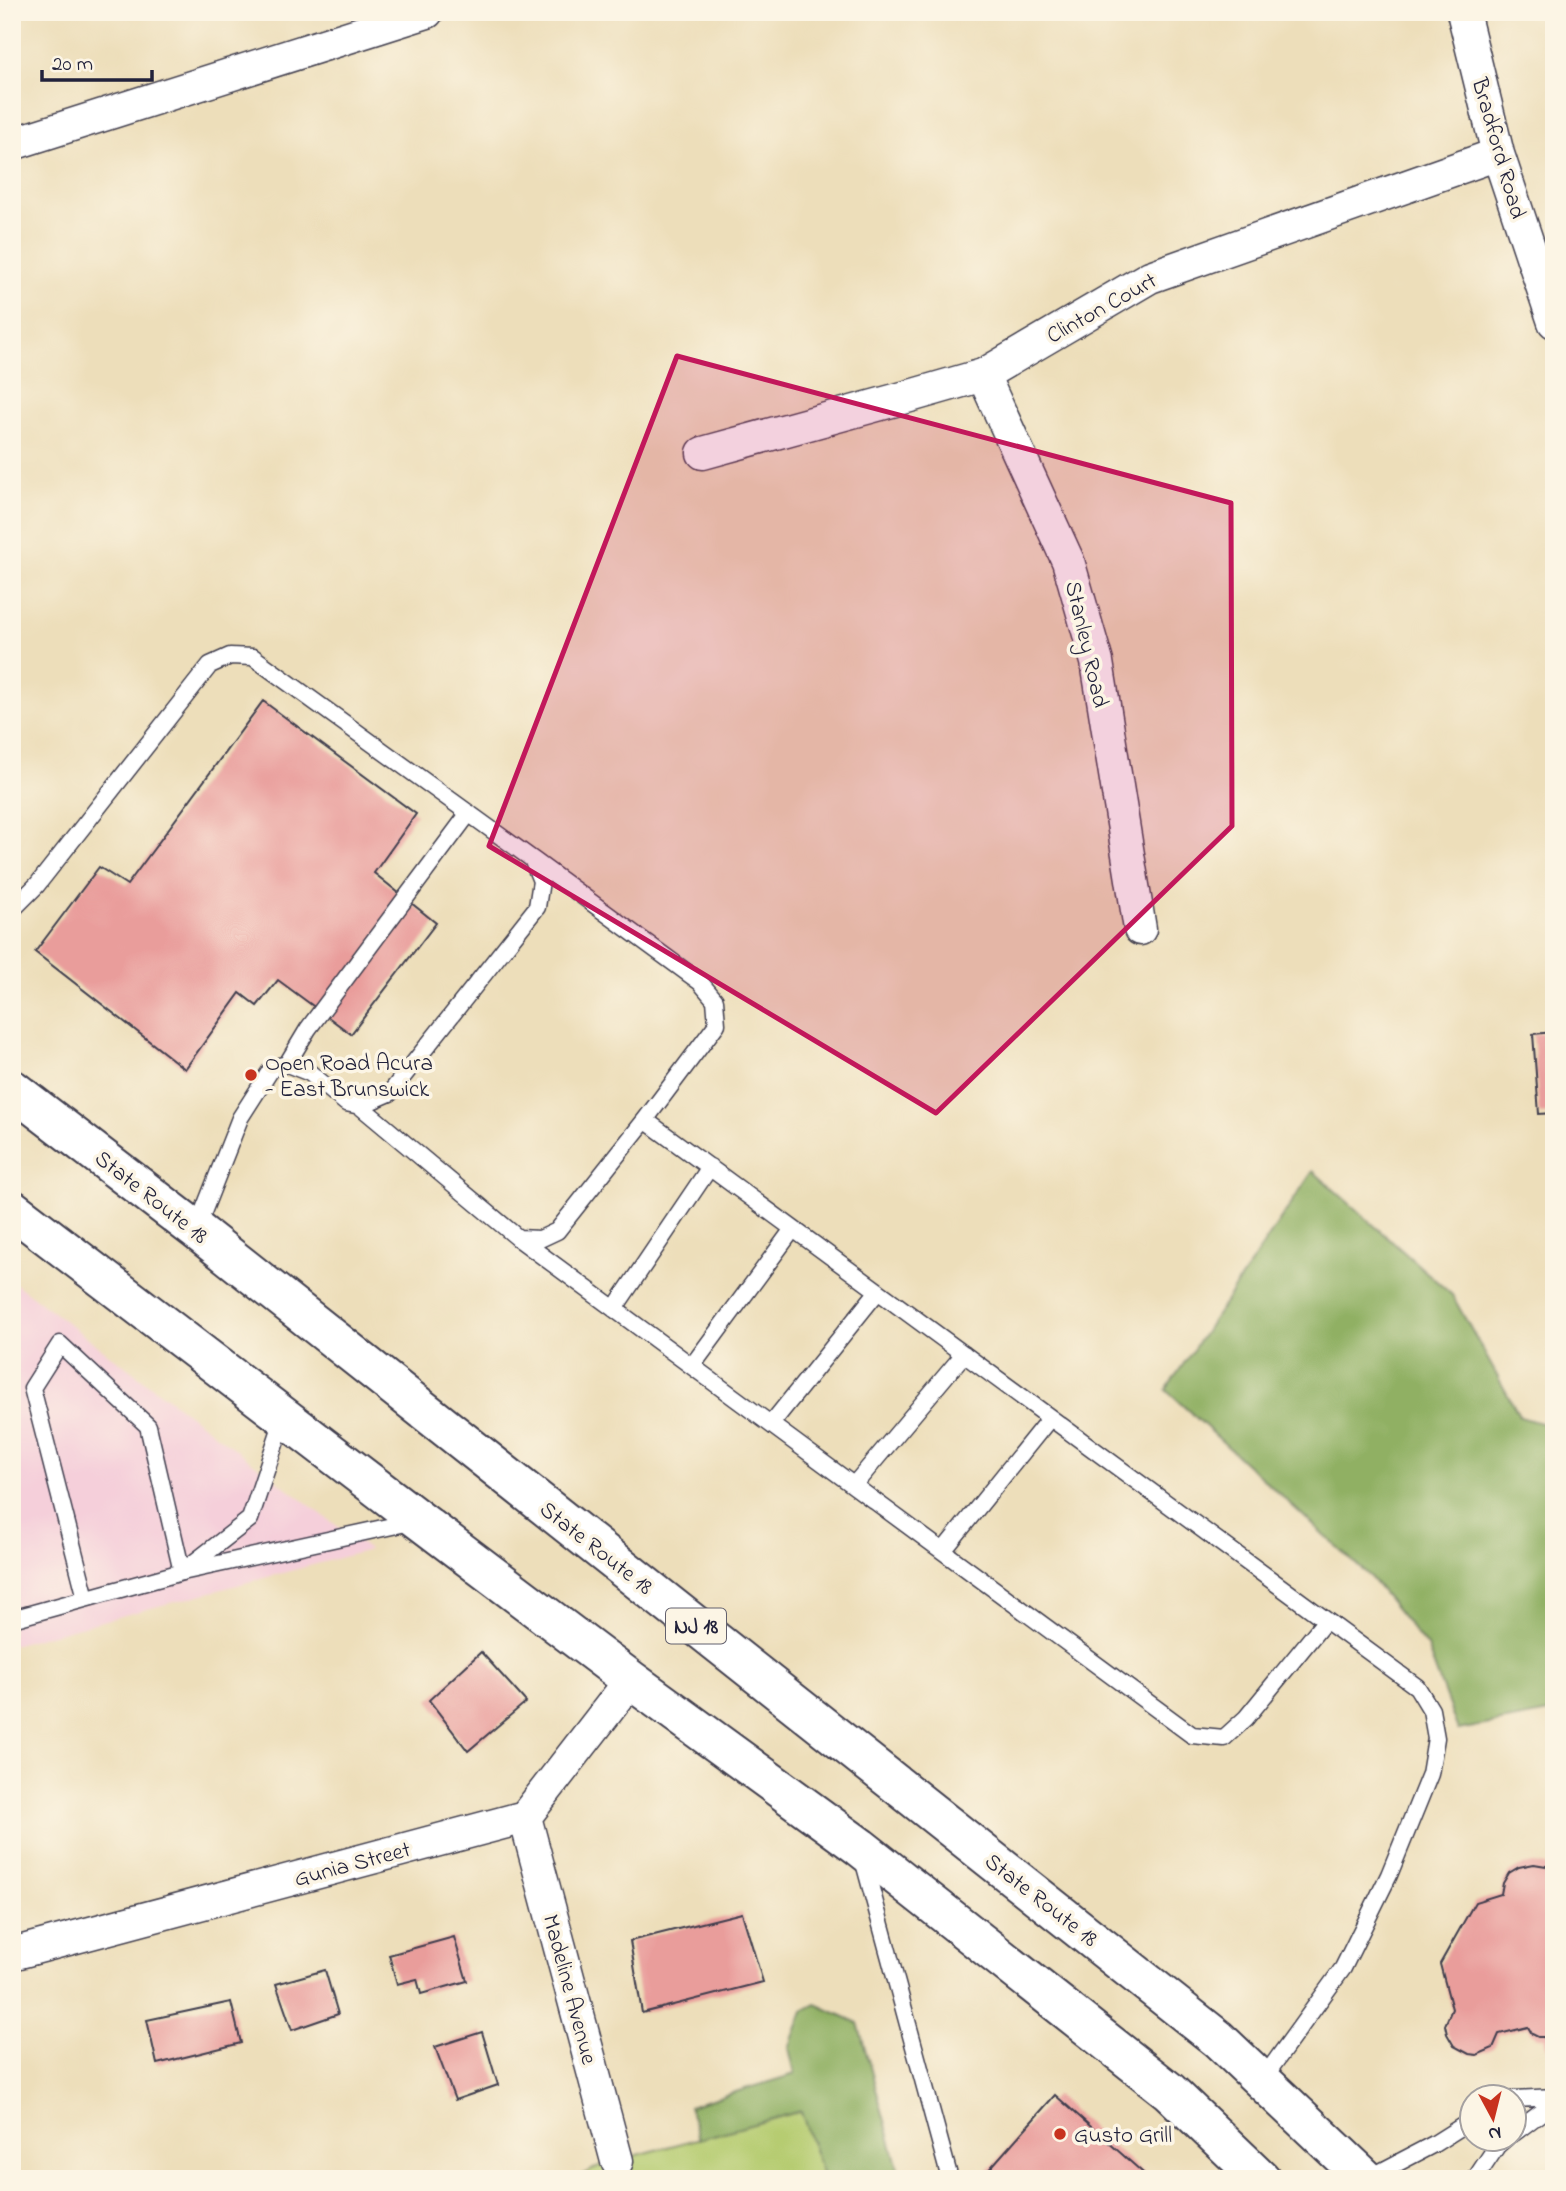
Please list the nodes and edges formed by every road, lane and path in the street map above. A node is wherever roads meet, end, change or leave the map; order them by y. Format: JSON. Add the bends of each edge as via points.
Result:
{"nodes":[{"id":1,"x":427,"y":12,"type":"edge"},
{"id":2,"x":1463,"y":12,"type":"edge"},
{"id":3,"x":12,"y":144,"type":"edge"},
{"id":4,"x":1498,"y":154,"type":"junction"},
{"id":5,"x":1554,"y":322,"type":"edge"},
{"id":6,"x":982,"y":375,"type":"junction"},
{"id":7,"x":703,"y":453,"type":"dead end"},
{"id":8,"x":469,"y":813,"type":"junction"},
{"id":9,"x":532,"y":859,"type":"junction"},
{"id":10,"x":12,"y":910,"type":"edge"},
{"id":11,"x":1140,"y":929,"type":"dead end"},
{"id":12,"x":288,"y":1064,"type":"junction"},
{"id":13,"x":12,"y":1089,"type":"edge"},
{"id":14,"x":360,"y":1107,"type":"junction"},
{"id":15,"x":645,"y":1120,"type":"junction"},
{"id":16,"x":710,"y":1167,"type":"junction"},
{"id":17,"x":12,"y":1209,"type":"edge"},
{"id":18,"x":793,"y":1228,"type":"junction"},
{"id":19,"x":197,"y":1230,"type":"junction"},
{"id":20,"x":519,"y":1238,"type":"junction"},
{"id":21,"x":878,"y":1291,"type":"junction"},
{"id":22,"x":614,"y":1309,"type":"junction"},
{"id":23,"x":964,"y":1354,"type":"junction"},
{"id":24,"x":692,"y":1366,"type":"junction"},
{"id":25,"x":284,"y":1417,"type":"junction"},
{"id":26,"x":1051,"y":1418,"type":"junction"},
{"id":27,"x":771,"y":1424,"type":"junction"},
{"id":28,"x":854,"y":1485,"type":"junction"},
{"id":29,"x":419,"y":1520,"type":"junction"},
{"id":30,"x":943,"y":1551,"type":"junction"},
{"id":31,"x":182,"y":1572,"type":"junction"},
{"id":32,"x":86,"y":1598,"type":"junction"},
{"id":33,"x":12,"y":1619,"type":"edge"},
{"id":34,"x":1326,"y":1620,"type":"junction"},
{"id":35,"x":631,"y":1680,"type":"junction"},
{"id":36,"x":525,"y":1817,"type":"junction"},
{"id":37,"x":860,"y":1847,"type":"junction"},
{"id":38,"x":12,"y":1954,"type":"edge"},
{"id":39,"x":1262,"y":2081,"type":"junction"},
{"id":40,"x":1554,"y":2097,"type":"edge"},
{"id":41,"x":1528,"y":2098,"type":"edge"},
{"id":42,"x":1554,"y":2104,"type":"edge"},
{"id":43,"x":1528,"y":2123,"type":"edge"},
{"id":44,"x":1458,"y":2129,"type":"edge"},
{"id":45,"x":1493,"y":2152,"type":"edge"},
{"id":46,"x":617,"y":2161,"type":"dead end"},
{"id":47,"x":950,"y":2179,"type":"edge"},
{"id":48,"x":1261,"y":2179,"type":"edge"},
{"id":49,"x":1366,"y":2179,"type":"edge"},
{"id":50,"x":1475,"y":2179,"type":"edge"}],
"edges":[{"from":1,"to":3,"type":"street"},
{"from":2,"to":4,"type":"street","name":"Bradford Road"},
{"from":4,"to":5,"type":"street","name":"Bradford Road"},
{"from":4,"to":6,"type":"street","name":"Clinton Court","via":[[1150,276]]},
{"from":6,"to":7,"type":"street","name":"Clinton Court"},
{"from":6,"to":11,"type":"street","name":"Stanley Road","via":[[1072,574],[1097,663]]},
{"from":8,"to":9,"type":"lane"},
{"from":8,"to":10,"type":"lane","via":[[253,657],[230,656],[210,665],[37,886]]},
{"from":8,"to":12,"type":"lane","via":[[308,1029]]},
{"from":9,"to":14,"type":"lane","via":[[541,881],[537,907],[390,1093]]},
{"from":9,"to":15,"type":"lane","via":[[700,982],[715,1000],[717,1024]]},
{"from":12,"to":14,"type":"lane","via":[[310,1073],[346,1103]]},
{"from":12,"to":19,"type":"lane","via":[[272,1068],[240,1118]]},
{"from":13,"to":19,"type":"highway","name":"State Route 18","number":"NJ 18"},
{"from":14,"to":20,"type":"lane"},
{"from":15,"to":16,"type":"lane"},
{"from":15,"to":20,"type":"lane","via":[[557,1231],[540,1239]]},
{"from":16,"to":18,"type":"lane"},
{"from":16,"to":22,"type":"lane"},
{"from":17,"to":25,"type":"highway"},
{"from":18,"to":21,"type":"lane"},
{"from":18,"to":24,"type":"lane"},
{"from":19,"to":39,"type":"highway","name":"State Route 18","number":"NJ 18","via":[[1218,2039]]},
{"from":20,"to":22,"type":"lane"},
{"from":21,"to":23,"type":"lane"},
{"from":21,"to":27,"type":"lane"},
{"from":22,"to":24,"type":"lane"},
{"from":23,"to":26,"type":"lane"},
{"from":23,"to":28,"type":"lane"},
{"from":24,"to":27,"type":"lane"},
{"from":25,"to":29,"type":"highway"},
{"from":25,"to":31,"type":"lane","via":[[250,1519]]},
{"from":26,"to":30,"type":"lane"},
{"from":26,"to":34,"type":"lane"},
{"from":27,"to":28,"type":"lane"},
{"from":28,"to":30,"type":"lane"},
{"from":29,"to":31,"type":"lane"},
{"from":29,"to":35,"type":"highway"},
{"from":30,"to":34,"type":"lane","via":[[1192,1735],[1224,1738],[1246,1718]]},
{"from":31,"to":32,"type":"lane"},
{"from":31,"to":32,"type":"lane","via":[[148,1426],[60,1345],[32,1388]]},
{"from":32,"to":33,"type":"lane"},
{"from":34,"to":39,"type":"lane","via":[[1417,1687],[1431,1710],[1436,1738],[1430,1774],[1390,1875],[1349,1956]]},
{"from":35,"to":36,"type":"street"},
{"from":35,"to":37,"type":"highway"},
{"from":36,"to":38,"type":"street","name":"Gunia Street"},
{"from":36,"to":46,"type":"street","name":"Madeline Avenue"},
{"from":37,"to":47,"type":"lane"},
{"from":37,"to":48,"type":"highway","via":[[1169,2091]]},
{"from":39,"to":49,"type":"highway","name":"State Route 18","number":"NJ 18"},
{"from":40,"to":41,"type":"lane"},
{"from":42,"to":43,"type":"lane"},
{"from":44,"to":49,"type":"lane"},
{"from":45,"to":50,"type":"lane"}]}
